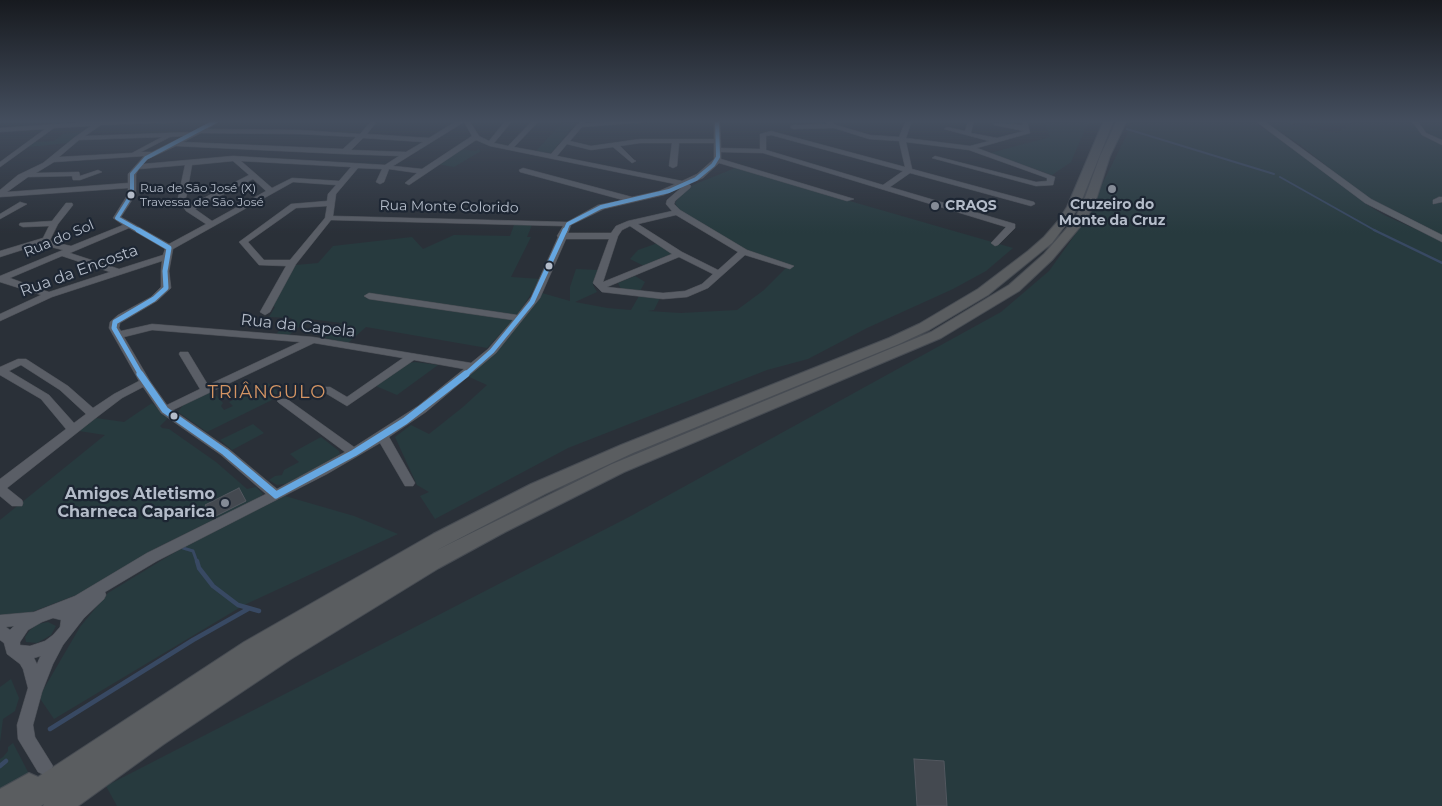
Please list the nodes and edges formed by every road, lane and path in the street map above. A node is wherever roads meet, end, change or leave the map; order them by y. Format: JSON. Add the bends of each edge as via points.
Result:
{"nodes":[{"id":1,"x":55,"y":158,"type":"edge"},
{"id":2,"x":99,"y":158,"type":"edge"},
{"id":3,"x":148,"y":158,"type":"edge"},
{"id":4,"x":400,"y":158,"type":"edge"},
{"id":5,"x":444,"y":158,"type":"edge"},
{"id":6,"x":555,"y":158,"type":"edge"},
{"id":7,"x":629,"y":158,"type":"edge"},
{"id":8,"x":674,"y":158,"type":"edge"},
{"id":9,"x":784,"y":158,"type":"edge"},
{"id":10,"x":860,"y":158,"type":"edge"},
{"id":11,"x":906,"y":158,"type":"edge"},
{"id":12,"x":935,"y":158,"type":"dead end"},
{"id":13,"x":997,"y":158,"type":"edge"},
{"id":14,"x":1093,"y":158,"type":"edge"},
{"id":15,"x":1104,"y":158,"type":"edge"},
{"id":16,"x":1310,"y":158,"type":"edge"},
{"id":17,"x":234,"y":159,"type":"junction"},
{"id":18,"x":52,"y":160,"type":"junction"},
{"id":19,"x":632,"y":160,"type":"dead end"},
{"id":20,"x":718,"y":160,"type":"joint"},
{"id":21,"x":189,"y":162,"type":"junction"},
{"id":22,"x":356,"y":166,"type":"junction"},
{"id":23,"x":673,"y":166,"type":"dead end"},
{"id":24,"x":137,"y":167,"type":"junction"},
{"id":25,"x":386,"y":167,"type":"junction"},
{"id":26,"x":523,"y":170,"type":"dead end"},
{"id":27,"x":423,"y":171,"type":"junction"},
{"id":28,"x":909,"y":171,"type":"junction"},
{"id":29,"x":98,"y":172,"type":"dead end"},
{"id":30,"x":25,"y":175,"type":"junction"},
{"id":31,"x":253,"y":176,"type":"junction"},
{"id":32,"x":696,"y":179,"type":"junction"},
{"id":33,"x":380,"y":182,"type":"dead end"},
{"id":34,"x":342,"y":183,"type":"junction"},
{"id":35,"x":409,"y":183,"type":"dead end"},
{"id":36,"x":685,"y":184,"type":"junction"},
{"id":37,"x":132,"y":185,"type":"junction"},
{"id":38,"x":884,"y":187,"type":"junction"},
{"id":39,"x":272,"y":192,"type":"junction"},
{"id":40,"x":0,"y":194,"type":"edge"},
{"id":41,"x":850,"y":199,"type":"dead end"},
{"id":42,"x":634,"y":200,"type":"junction"},
{"id":43,"x":331,"y":203,"type":"junction"},
{"id":44,"x":24,"y":204,"type":"dead end"},
{"id":45,"x":1031,"y":204,"type":"dead end"},
{"id":46,"x":69,"y":205,"type":"dead end"},
{"id":47,"x":189,"y":209,"type":"junction"},
{"id":48,"x":677,"y":212,"type":"junction"},
{"id":49,"x":0,"y":217,"type":"edge"},
{"id":50,"x":329,"y":218,"type":"junction"},
{"id":51,"x":54,"y":223,"type":"junction"},
{"id":52,"x":631,"y":223,"type":"junction"},
{"id":53,"x":568,"y":224,"type":"junction"},
{"id":54,"x":24,"y":225,"type":"dead end"},
{"id":55,"x":130,"y":225,"type":"junction"},
{"id":56,"x":213,"y":225,"type":"junction"},
{"id":57,"x":561,"y":236,"type":"junction"},
{"id":58,"x":614,"y":236,"type":"junction"},
{"id":59,"x":1442,"y":239,"type":"edge"},
{"id":60,"x":46,"y":240,"type":"junction"},
{"id":61,"x":995,"y":243,"type":"dead end"},
{"id":62,"x":72,"y":249,"type":"junction"},
{"id":63,"x":169,"y":252,"type":"junction"},
{"id":64,"x":744,"y":252,"type":"junction"},
{"id":65,"x":60,"y":253,"type":"junction"},
{"id":66,"x":0,"y":254,"type":"edge"},
{"id":67,"x":679,"y":254,"type":"junction"},
{"id":68,"x":292,"y":263,"type":"junction"},
{"id":69,"x":790,"y":266,"type":"dead end"},
{"id":70,"x":118,"y":272,"type":"junction"},
{"id":71,"x":719,"y":274,"type":"junction"},
{"id":72,"x":1,"y":279,"type":"edge"},
{"id":73,"x":601,"y":286,"type":"junction"},
{"id":74,"x":49,"y":295,"type":"junction"},
{"id":75,"x":370,"y":296,"type":"dead end"},
{"id":76,"x":265,"y":312,"type":"dead end"},
{"id":77,"x":0,"y":318,"type":"edge"},
{"id":78,"x":520,"y":318,"type":"junction"},
{"id":79,"x":119,"y":334,"type":"junction"},
{"id":80,"x":314,"y":340,"type":"junction"},
{"id":81,"x":184,"y":354,"type":"dead end"},
{"id":82,"x":412,"y":357,"type":"junction"},
{"id":83,"x":473,"y":367,"type":"junction"},
{"id":84,"x":145,"y":382,"type":"junction"},
{"id":85,"x":326,"y":389,"type":"dead end"},
{"id":86,"x":206,"y":391,"type":"junction"},
{"id":87,"x":283,"y":400,"type":"dead end"},
{"id":88,"x":165,"y":410,"type":"junction"},
{"id":89,"x":93,"y":414,"type":"junction"},
{"id":90,"x":74,"y":429,"type":"junction"},
{"id":91,"x":382,"y":436,"type":"junction"},
{"id":92,"x":354,"y":453,"type":"junction"},
{"id":93,"x":409,"y":483,"type":"dead end"},
{"id":94,"x":0,"y":488,"type":"edge"},
{"id":95,"x":276,"y":495,"type":"junction"},
{"id":96,"x":17,"y":503,"type":"dead end"},
{"id":97,"x":120,"y":578,"type":"junction"},
{"id":98,"x":41,"y":616,"type":"junction"},
{"id":99,"x":0,"y":621,"type":"edge"},
{"id":100,"x":63,"y":634,"type":"junction"},
{"id":101,"x":7,"y":644,"type":"edge"},
{"id":102,"x":252,"y":649,"type":"junction"},
{"id":103,"x":34,"y":692,"type":"junction"},
{"id":104,"x":44,"y":766,"type":"dead end"},
{"id":105,"x":0,"y":804,"type":"edge"},
{"id":106,"x":18,"y":806,"type":"edge"},
{"id":107,"x":56,"y":806,"type":"edge"}],
"edges":[{"from":1,"to":18,"type":"street"},
{"from":2,"to":18,"type":"street"},
{"from":3,"to":24,"type":"street"},
{"from":4,"to":25,"type":"street"},
{"from":5,"to":27,"type":"street"},
{"from":6,"to":36,"type":"street"},
{"from":7,"to":19,"type":"street"},
{"from":8,"to":23,"type":"street"},
{"from":9,"to":38,"type":"street"},
{"from":10,"to":28,"type":"street"},
{"from":11,"to":28,"type":"street"},
{"from":12,"to":13,"type":"street","via":[[1036,184],[1050,183],[1050,177]]},
{"from":14,"to":102,"type":"highway","via":[[1073,207],[1037,249],[983,292],[924,327],[657,436],[538,489],[399,562]]},
{"from":15,"to":107,"type":"highway","via":[[1089,203],[1079,221],[1048,258],[1014,288],[908,348],[618,468],[473,540],[284,652],[155,736]]},
{"from":16,"to":59,"type":"main road","via":[[1359,195]]},
{"from":17,"to":21,"type":"street"},
{"from":17,"to":22,"type":"street"},
{"from":17,"to":31,"type":"street"},
{"from":18,"to":30,"type":"street"},
{"from":20,"to":32,"type":"street"},
{"from":20,"to":41,"type":"street"},
{"from":21,"to":24,"type":"street"},
{"from":21,"to":47,"type":"street","via":[[182,198]]},
{"from":22,"to":25,"type":"street"},
{"from":22,"to":34,"type":"street"},
{"from":24,"to":37,"type":"street","via":[[132,174]]},
{"from":25,"to":27,"type":"street"},
{"from":25,"to":33,"type":"street"},
{"from":26,"to":42,"type":"street"},
{"from":27,"to":35,"type":"street"},
{"from":28,"to":38,"type":"street"},
{"from":28,"to":45,"type":"street"},
{"from":29,"to":30,"type":"street","via":[[80,178],[76,178],[76,174]]},
{"from":30,"to":40,"type":"street"},
{"from":31,"to":39,"type":"street"},
{"from":31,"to":47,"type":"street"},
{"from":32,"to":36,"type":"street"},
{"from":32,"to":48,"type":"street","via":[[671,200],[670,204]]},
{"from":34,"to":39,"type":"street","name":"Rua da Encosta","via":[[292,180]]},
{"from":34,"to":43,"type":"street","via":[[332,194]]},
{"from":36,"to":42,"type":"street"},
{"from":37,"to":40,"type":"street"},
{"from":37,"to":55,"type":"street","via":[[132,194],[117,218]]},
{"from":38,"to":61,"type":"street","via":[[1012,226]]},
{"from":39,"to":56,"type":"street","name":"Rua da Encosta"},
{"from":42,"to":53,"type":"street","via":[[601,207]]},
{"from":43,"to":50,"type":"street"},
{"from":43,"to":68,"type":"street","via":[[294,206],[243,242],[262,263]]},
{"from":44,"to":49,"type":"street"},
{"from":46,"to":51,"type":"street"},
{"from":47,"to":56,"type":"street"},
{"from":48,"to":52,"type":"street"},
{"from":48,"to":64,"type":"street"},
{"from":50,"to":53,"type":"street","name":"Rua Monte Colorido"},
{"from":50,"to":68,"type":"street"},
{"from":51,"to":54,"type":"street"},
{"from":51,"to":60,"type":"street"},
{"from":52,"to":58,"type":"street","via":[[619,228]]},
{"from":52,"to":67,"type":"street"},
{"from":53,"to":57,"type":"street"},
{"from":55,"to":62,"type":"street","name":"Rua do Sol"},
{"from":55,"to":63,"type":"street"},
{"from":56,"to":63,"type":"street","name":"Rua da Encosta"},
{"from":57,"to":58,"type":"street"},
{"from":57,"to":78,"type":"street","via":[[535,298]]},
{"from":58,"to":73,"type":"street","via":[[598,283]]},
{"from":60,"to":62,"type":"street"},
{"from":60,"to":66,"type":"street"},
{"from":62,"to":65,"type":"street","name":"Rua do Sol"},
{"from":63,"to":70,"type":"street","name":"Rua da Encosta"},
{"from":63,"to":79,"type":"street","via":[[166,288],[115,322],[114,328]]},
{"from":64,"to":69,"type":"street"},
{"from":64,"to":71,"type":"street"},
{"from":65,"to":70,"type":"street"},
{"from":65,"to":72,"type":"street","name":"Rua do Sol"},
{"from":67,"to":71,"type":"street"},
{"from":67,"to":73,"type":"street"},
{"from":68,"to":76,"type":"street"},
{"from":70,"to":74,"type":"street","name":"Rua da Encosta"},
{"from":71,"to":73,"type":"street","via":[[705,286],[687,294],[663,296],[605,290]]},
{"from":72,"to":74,"type":"street"},
{"from":74,"to":77,"type":"street","name":"Rua da Encosta"},
{"from":75,"to":78,"type":"street"},
{"from":78,"to":83,"type":"street"},
{"from":79,"to":80,"type":"street","name":"Rua da Capela","via":[[152,327]]},
{"from":79,"to":84,"type":"street"},
{"from":80,"to":82,"type":"street","name":"Rua da Capela"},
{"from":80,"to":86,"type":"street"},
{"from":81,"to":86,"type":"street"},
{"from":82,"to":83,"type":"street","name":"Rua da Capela"},
{"from":82,"to":85,"type":"street","via":[[347,402]]},
{"from":83,"to":91,"type":"street","via":[[422,409]]},
{"from":84,"to":88,"type":"street"},
{"from":84,"to":89,"type":"street"},
{"from":86,"to":88,"type":"street"},
{"from":87,"to":92,"type":"street"},
{"from":88,"to":95,"type":"street","via":[[225,452]]},
{"from":89,"to":90,"type":"street"},
{"from":89,"to":90,"type":"street","via":[[64,388],[22,361],[1,371],[45,397]]},
{"from":90,"to":94,"type":"street"},
{"from":91,"to":92,"type":"street"},
{"from":91,"to":93,"type":"street"},
{"from":92,"to":95,"type":"street"},
{"from":94,"to":96,"type":"street"},
{"from":95,"to":97,"type":"street","via":[[152,557]]},
{"from":97,"to":98,"type":"street"},
{"from":97,"to":100,"type":"street","via":[[79,614]]},
{"from":98,"to":99,"type":"street"},
{"from":98,"to":100,"type":"street","via":[[53,612],[66,615],[69,618]]},
{"from":98,"to":101,"type":"street","via":[[23,625]]},
{"from":100,"to":101,"type":"street","via":[[45,648],[30,653]]},
{"from":100,"to":103,"type":"street","via":[[46,662]]},
{"from":101,"to":103,"type":"street","via":[[32,667]]},
{"from":102,"to":105,"type":"highway","via":[[167,696]]},
{"from":102,"to":106,"type":"highway"},
{"from":103,"to":104,"type":"street","via":[[26,732]]}]}
